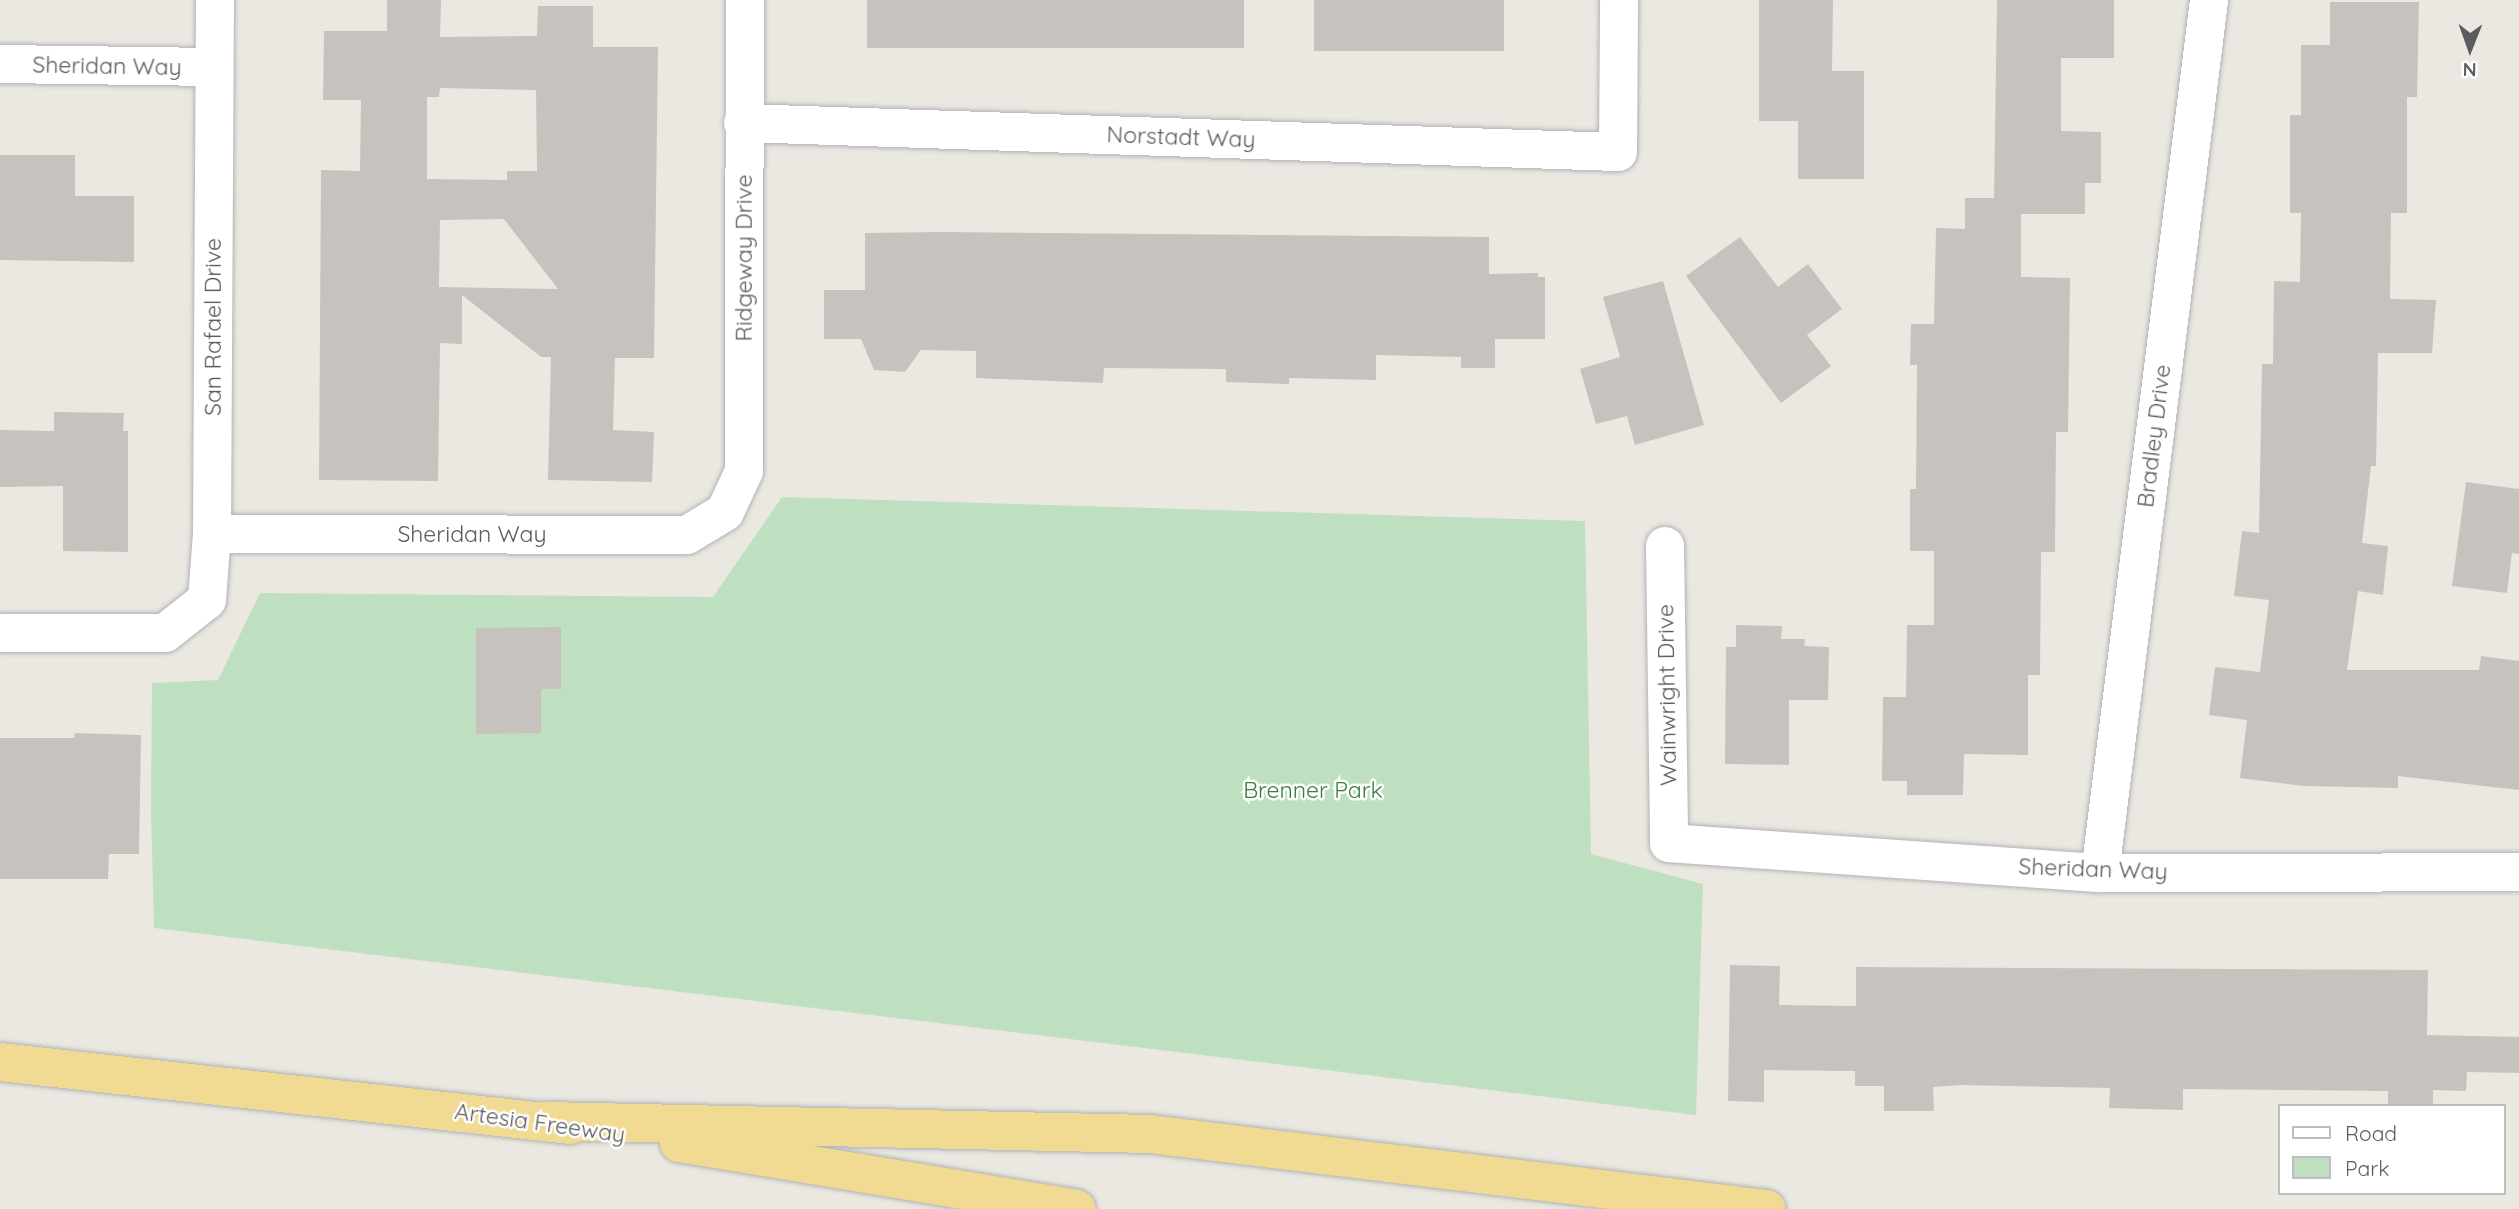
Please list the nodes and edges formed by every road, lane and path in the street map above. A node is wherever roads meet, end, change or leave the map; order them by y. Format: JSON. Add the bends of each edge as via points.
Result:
{"nodes":[{"id":1,"x":215,"y":0,"type":"edge"},
{"id":2,"x":745,"y":0,"type":"edge"},
{"id":3,"x":1619,"y":0,"type":"edge"},
{"id":4,"x":2209,"y":0,"type":"edge"},
{"id":5,"x":0,"y":64,"type":"edge"},
{"id":6,"x":214,"y":67,"type":"junction"},
{"id":7,"x":743,"y":123,"type":"junction"},
{"id":8,"x":725,"y":512,"type":"joint"},
{"id":9,"x":212,"y":534,"type":"junction"},
{"id":10,"x":1665,"y":546,"type":"dead end"},
{"id":11,"x":0,"y":633,"type":"edge"},
{"id":12,"x":1669,"y":844,"type":"joint"},
{"id":13,"x":2519,"y":872,"type":"edge"},
{"id":14,"x":2100,"y":873,"type":"junction"},
{"id":15,"x":0,"y":1062,"type":"edge"},
{"id":16,"x":545,"y":1121,"type":"junction"},
{"id":17,"x":1077,"y":1209,"type":"edge"},
{"id":18,"x":1766,"y":1209,"type":"edge"}],
"edges":[{"from":1,"to":6,"type":"street","name":"San Rafael Drive"},
{"from":2,"to":7,"type":"street","name":"Ridgeway Drive"},
{"from":3,"to":7,"type":"street","name":"Norstadt Way","via":[[1618,152]]},
{"from":4,"to":14,"type":"street","name":"Bradley Drive"},
{"from":5,"to":6,"type":"street","name":"Sheridan Way"},
{"from":6,"to":9,"type":"street","name":"San Rafael Drive"},
{"from":7,"to":8,"type":"street","name":"Ridgeway Drive","via":[[744,471]]},
{"from":8,"to":9,"type":"street","name":"Sheridan Way","via":[[687,535]]},
{"from":9,"to":11,"type":"street","name":"San Rafael Drive","via":[[207,600],[165,633]]},
{"from":10,"to":12,"type":"street","name":"Wainwright Drive"},
{"from":12,"to":14,"type":"street","name":"Sheridan Way"},
{"from":13,"to":14,"type":"street","name":"Sheridan Way"},
{"from":15,"to":16,"type":"highway","name":"Artesia Freeway"},
{"from":16,"to":17,"type":"highway","name":"Artesia Freeway"},
{"from":16,"to":18,"type":"highway","via":[[1150,1133]]}]}
